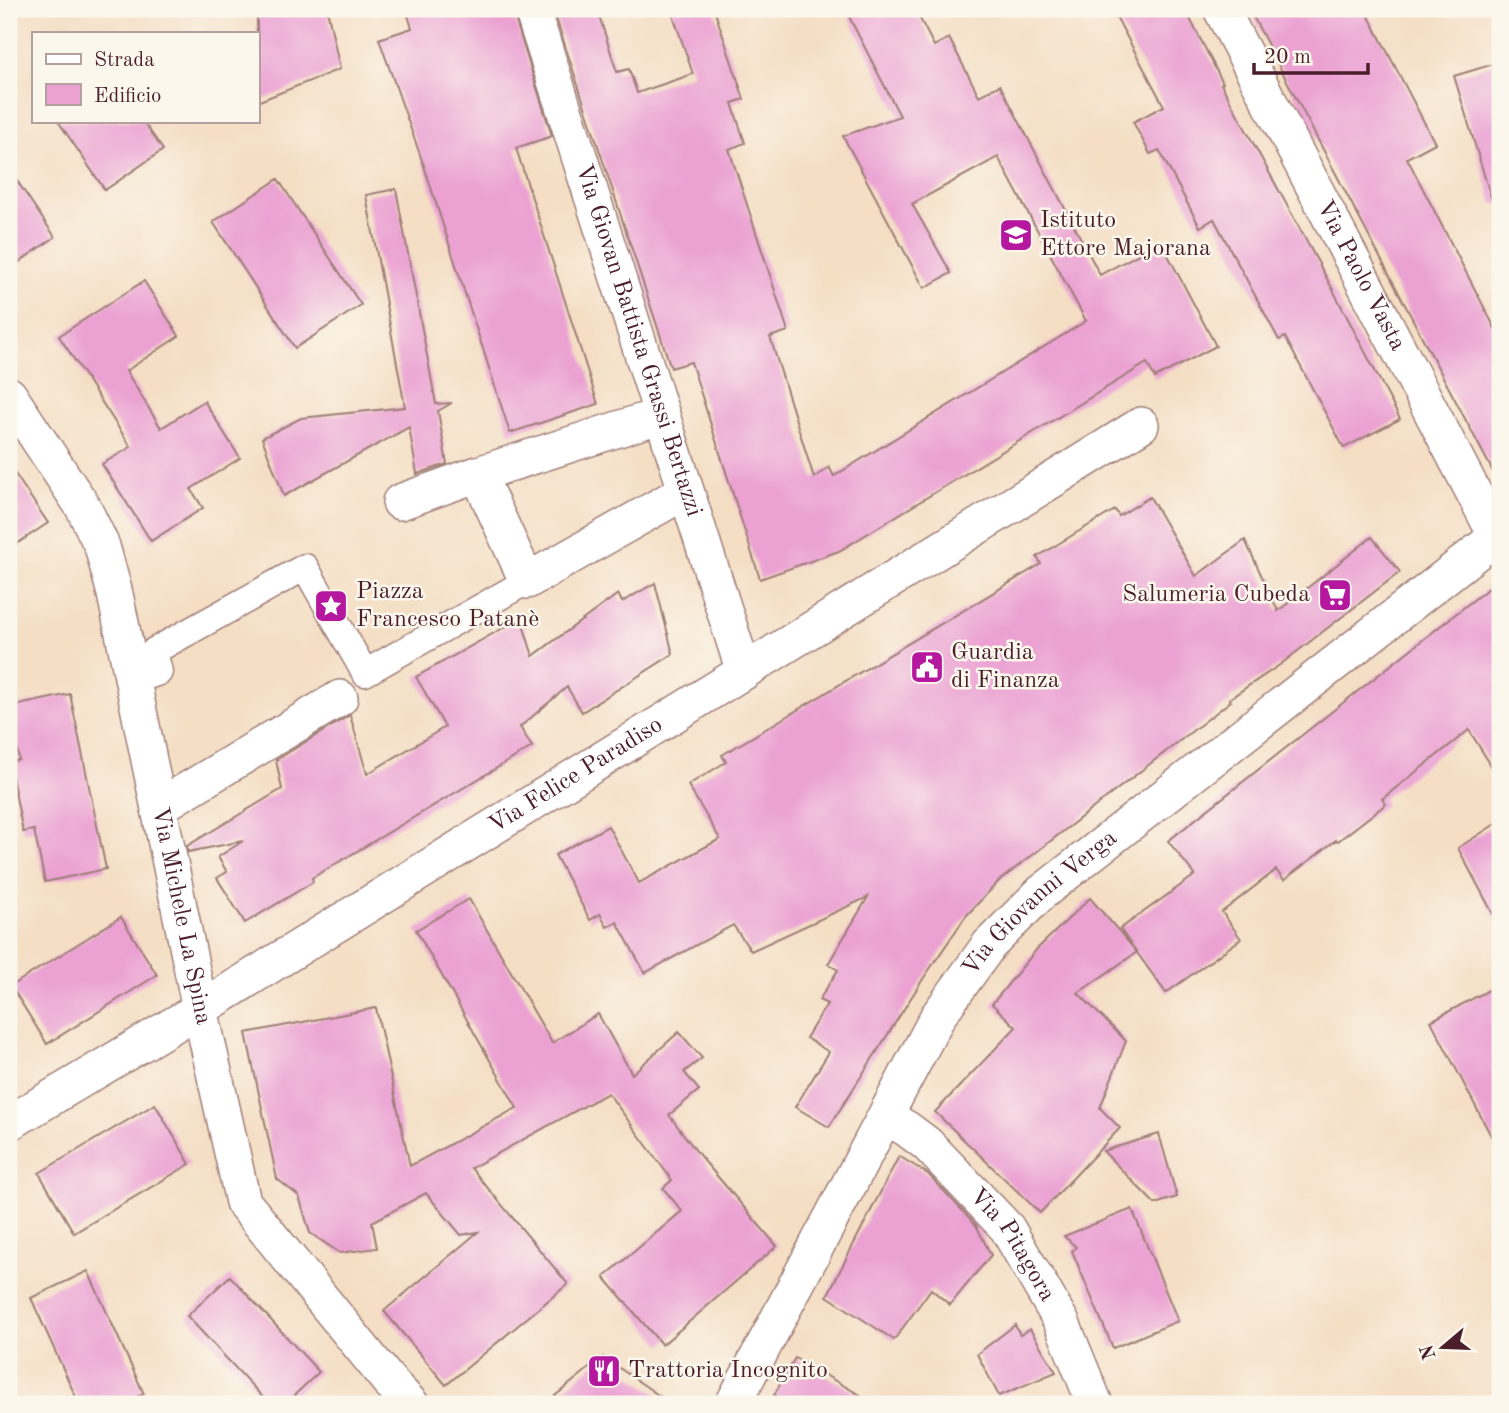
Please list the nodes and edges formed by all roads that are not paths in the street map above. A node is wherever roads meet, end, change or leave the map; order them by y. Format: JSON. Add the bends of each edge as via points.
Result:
{"nodes":[{"id":1,"x":532,"y":9,"type":"edge"},
{"id":2,"x":1221,"y":9,"type":"edge"},
{"id":3,"x":9,"y":395,"type":"edge"},
{"id":4,"x":662,"y":415,"type":"junction"},
{"id":5,"x":1141,"y":425,"type":"dead end"},
{"id":6,"x":478,"y":474,"type":"junction"},
{"id":7,"x":686,"y":491,"type":"junction"},
{"id":8,"x":400,"y":502,"type":"dead end"},
{"id":9,"x":1499,"y":538,"type":"edge"},
{"id":10,"x":527,"y":581,"type":"junction"},
{"id":11,"x":744,"y":672,"type":"junction"},
{"id":12,"x":133,"y":681,"type":"junction"},
{"id":13,"x":340,"y":698,"type":"dead end"},
{"id":14,"x":159,"y":807,"type":"junction"},
{"id":15,"x":200,"y":1009,"type":"junction"},
{"id":16,"x":886,"y":1117,"type":"junction"},
{"id":17,"x":9,"y":1123,"type":"edge"},
{"id":18,"x":411,"y":1404,"type":"edge"},
{"id":19,"x":733,"y":1404,"type":"edge"},
{"id":20,"x":1095,"y":1404,"type":"edge"}],
"edges":[{"from":1,"to":4,"type":"street","name":"Via Giovan Battista Grassi Bertazzi"},
{"from":2,"to":9,"type":"street","name":"Via Paolo Vasta"},
{"from":3,"to":12,"type":"street","name":"Via Michele La Spina","via":[[83,507],[102,546]]},
{"from":4,"to":6,"type":"street"},
{"from":4,"to":7,"type":"street","name":"Via Giovan Battista Grassi Bertazzi"},
{"from":5,"to":11,"type":"street","name":"Via Felice Paradiso"},
{"from":6,"to":8,"type":"street"},
{"from":6,"to":10,"type":"street"},
{"from":7,"to":10,"type":"street"},
{"from":7,"to":11,"type":"street","name":"Via Giovan Battista Grassi Bertazzi"},
{"from":9,"to":16,"type":"street","name":"Via Giovanni Verga","via":[[1041,893],[989,945],[938,1016]]},
{"from":10,"to":12,"type":"street","via":[[365,673],[305,567],[154,651],[159,672]]},
{"from":11,"to":15,"type":"street","name":"Via Felice Paradiso"},
{"from":12,"to":14,"type":"street","name":"Via Michele La Spina"},
{"from":13,"to":14,"type":"street"},
{"from":14,"to":15,"type":"street","name":"Via Michele La Spina"},
{"from":15,"to":17,"type":"street","name":"Via Felice Paradiso"},
{"from":15,"to":18,"type":"street","name":"Via Michele La Spina","via":[[243,1202]]},
{"from":16,"to":19,"type":"street","name":"Via Giovanni Verga"},
{"from":16,"to":20,"type":"street","name":"Via Pitagora","via":[[927,1144],[1007,1228],[1061,1321]]}]}
